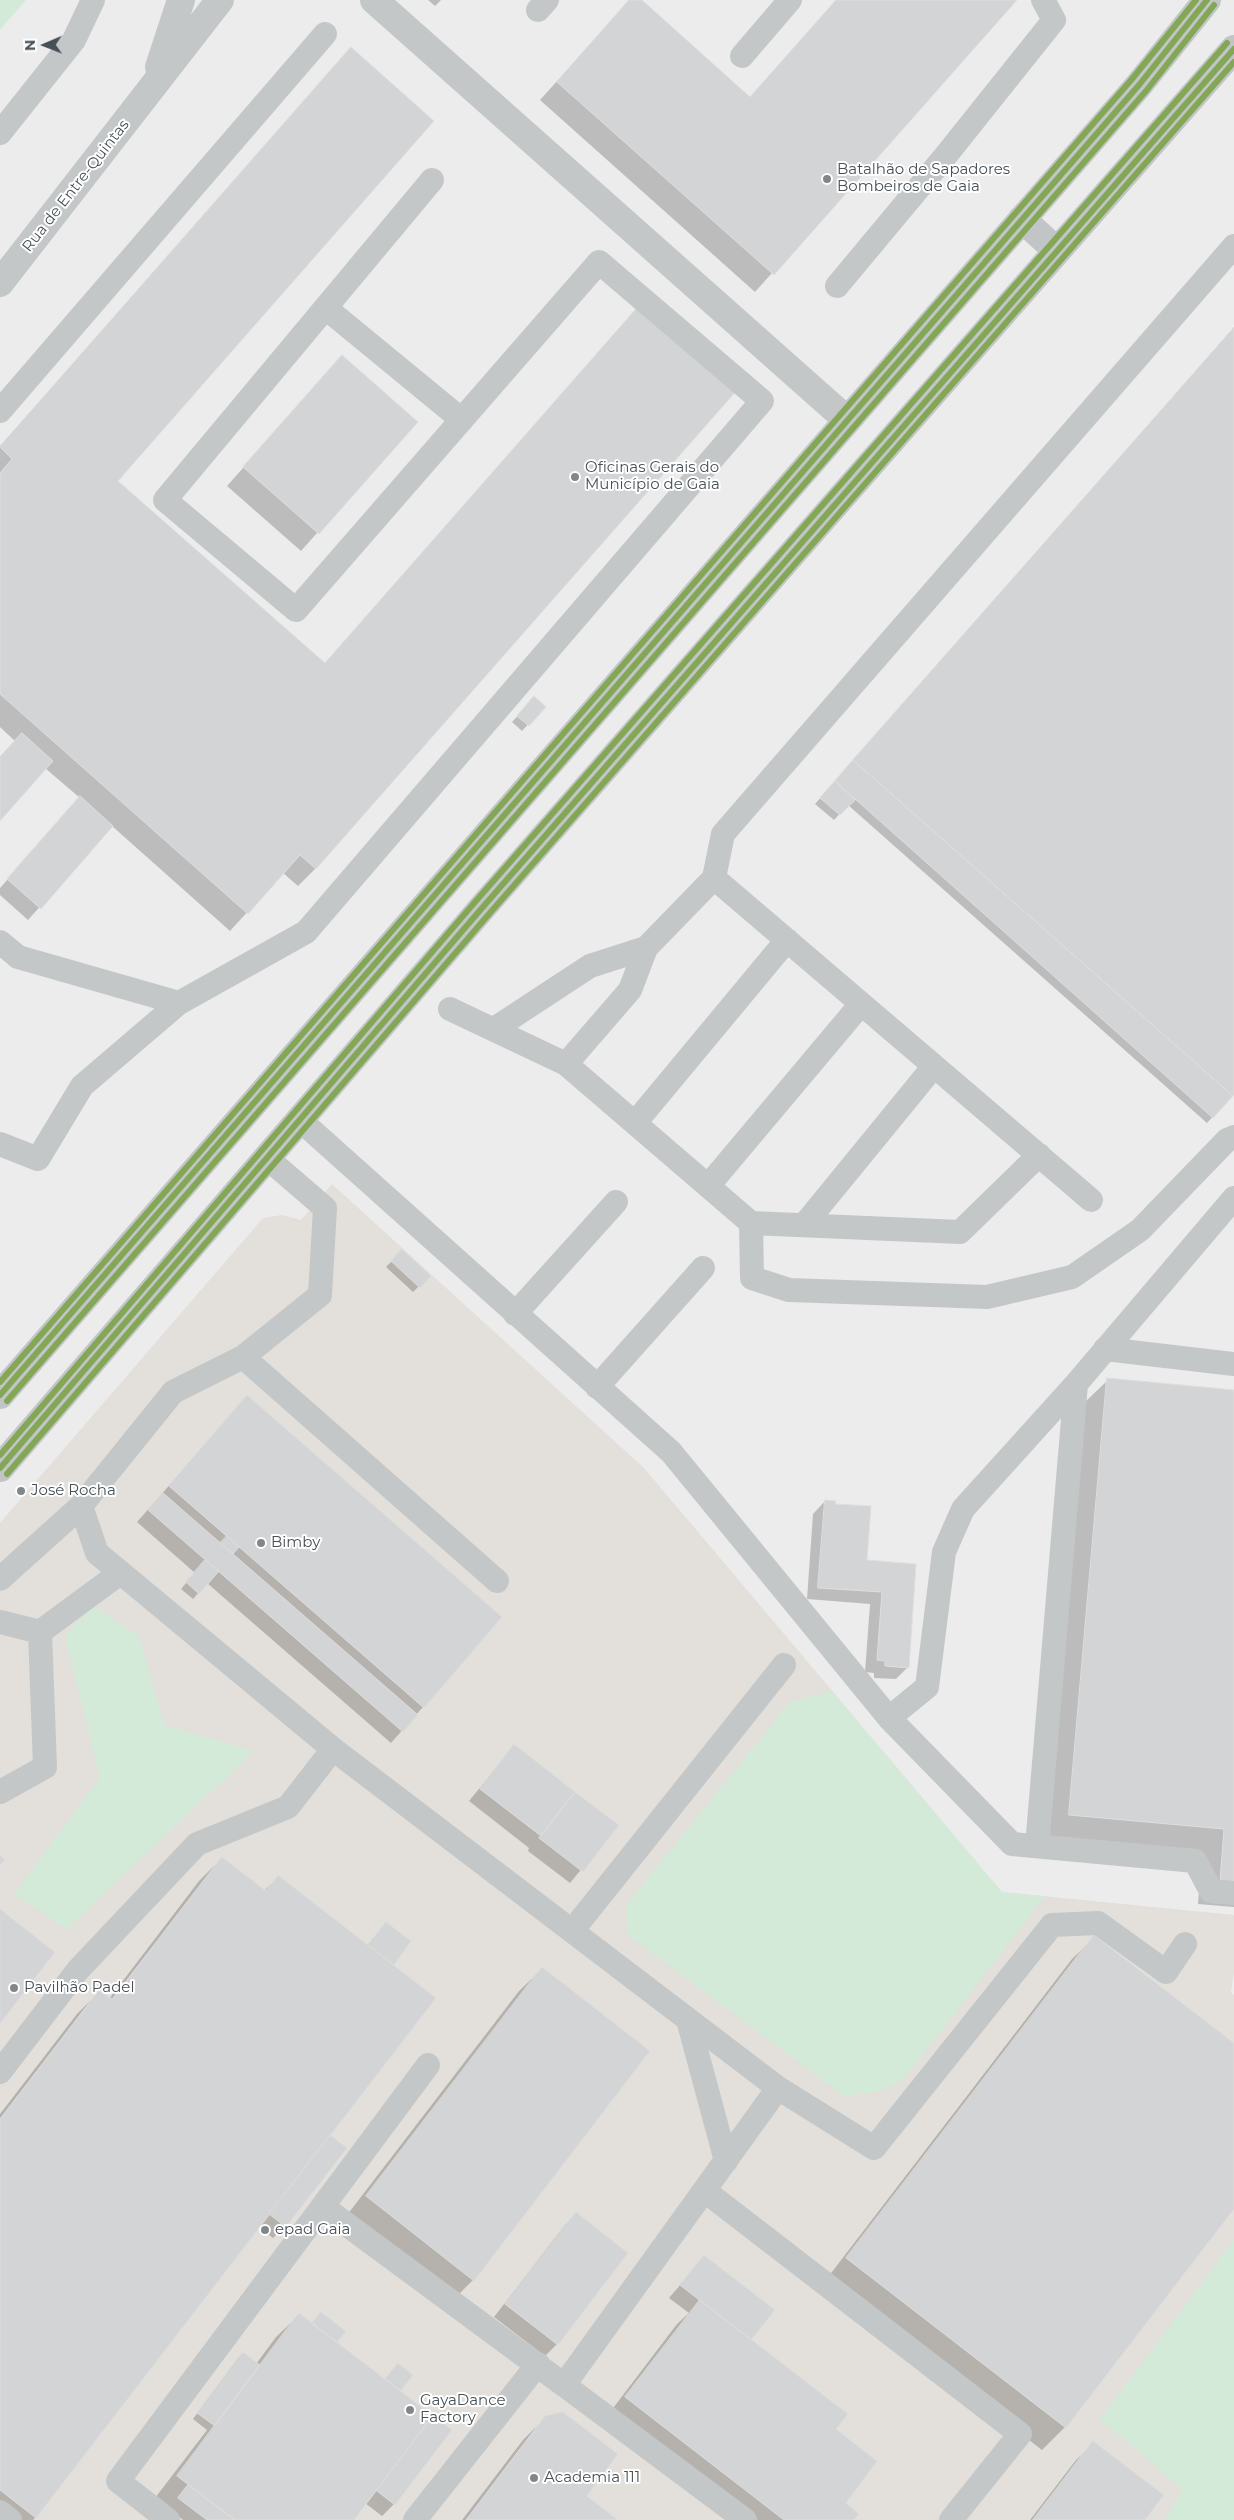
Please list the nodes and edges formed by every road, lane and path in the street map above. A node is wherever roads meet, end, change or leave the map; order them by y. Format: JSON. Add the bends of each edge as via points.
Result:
{"nodes":[{"id":1,"x":93,"y":0,"type":"edge"},
{"id":2,"x":181,"y":0,"type":"edge"},
{"id":3,"x":220,"y":0,"type":"edge"},
{"id":4,"x":374,"y":0,"type":"edge"},
{"id":5,"x":790,"y":0,"type":"edge"},
{"id":6,"x":1043,"y":0,"type":"edge"},
{"id":7,"x":1207,"y":0,"type":"edge"},
{"id":8,"x":325,"y":34,"type":"dead end"},
{"id":9,"x":1234,"y":49,"type":"edge"},
{"id":10,"x":742,"y":56,"type":"dead end"},
{"id":11,"x":151,"y":89,"type":"junction"},
{"id":12,"x":0,"y":133,"type":"edge"},
{"id":13,"x":432,"y":180,"type":"dead end"},
{"id":14,"x":1022,"y":219,"type":"junction"},
{"id":15,"x":1234,"y":246,"type":"edge"},
{"id":16,"x":1057,"y":251,"type":"junction"},
{"id":17,"x":0,"y":283,"type":"edge"},
{"id":18,"x":837,"y":286,"type":"dead end"},
{"id":19,"x":327,"y":309,"type":"junction"},
{"id":20,"x":0,"y":411,"type":"edge"},
{"id":21,"x":462,"y":420,"type":"junction"},
{"id":22,"x":847,"y":420,"type":"junction"},
{"id":23,"x":714,"y":878,"type":"junction"},
{"id":24,"x":787,"y":940,"type":"junction"},
{"id":25,"x":0,"y":942,"type":"edge"},
{"id":26,"x":646,"y":948,"type":"junction"},
{"id":27,"x":178,"y":1003,"type":"junction"},
{"id":28,"x":861,"y":1004,"type":"junction"},
{"id":29,"x":450,"y":1009,"type":"dead end"},
{"id":30,"x":494,"y":1029,"type":"junction"},
{"id":31,"x":566,"y":1064,"type":"junction"},
{"id":32,"x":934,"y":1066,"type":"junction"},
{"id":33,"x":300,"y":1120,"type":"junction"},
{"id":34,"x":635,"y":1123,"type":"junction"},
{"id":35,"x":1234,"y":1137,"type":"edge"},
{"id":36,"x":0,"y":1144,"type":"edge"},
{"id":37,"x":1038,"y":1155,"type":"junction"},
{"id":38,"x":266,"y":1158,"type":"junction"},
{"id":39,"x":708,"y":1186,"type":"junction"},
{"id":40,"x":1234,"y":1198,"type":"edge"},
{"id":41,"x":1091,"y":1200,"type":"dead end"},
{"id":42,"x":616,"y":1202,"type":"dead end"},
{"id":43,"x":751,"y":1223,"type":"junction"},
{"id":44,"x":804,"y":1225,"type":"junction"},
{"id":45,"x":704,"y":1268,"type":"dead end"},
{"id":46,"x":515,"y":1314,"type":"junction"},
{"id":47,"x":1105,"y":1349,"type":"junction"},
{"id":48,"x":243,"y":1357,"type":"junction"},
{"id":49,"x":1234,"y":1364,"type":"edge"},
{"id":50,"x":1076,"y":1384,"type":"junction"},
{"id":51,"x":597,"y":1387,"type":"junction"},
{"id":52,"x":0,"y":1395,"type":"edge"},
{"id":53,"x":0,"y":1468,"type":"edge"},
{"id":54,"x":81,"y":1506,"type":"junction"},
{"id":55,"x":120,"y":1573,"type":"junction"},
{"id":56,"x":0,"y":1579,"type":"edge"},
{"id":57,"x":497,"y":1580,"type":"dead end"},
{"id":58,"x":0,"y":1622,"type":"edge"},
{"id":59,"x":40,"y":1632,"type":"junction"},
{"id":60,"x":784,"y":1665,"type":"dead end"},
{"id":61,"x":889,"y":1718,"type":"junction"},
{"id":62,"x":332,"y":1749,"type":"junction"},
{"id":63,"x":0,"y":1792,"type":"edge"},
{"id":64,"x":1037,"y":1846,"type":"junction"},
{"id":65,"x":1234,"y":1893,"type":"edge"},
{"id":66,"x":572,"y":1931,"type":"junction"},
{"id":67,"x":1185,"y":1944,"type":"dead end"},
{"id":68,"x":688,"y":2020,"type":"junction"},
{"id":69,"x":428,"y":2065,"type":"dead end"},
{"id":70,"x":0,"y":2072,"type":"edge"},
{"id":71,"x":778,"y":2088,"type":"junction"},
{"id":72,"x":726,"y":2161,"type":"junction"},
{"id":73,"x":705,"y":2191,"type":"junction"},
{"id":74,"x":323,"y":2207,"type":"junction"},
{"id":75,"x":538,"y":2364,"type":"junction"},
{"id":76,"x":564,"y":2385,"type":"junction"},
{"id":77,"x":0,"y":2512,"type":"edge"},
{"id":78,"x":143,"y":2512,"type":"edge"},
{"id":79,"x":10,"y":2520,"type":"edge"},
{"id":80,"x":168,"y":2520,"type":"edge"},
{"id":81,"x":416,"y":2520,"type":"edge"},
{"id":82,"x":745,"y":2520,"type":"edge"},
{"id":83,"x":951,"y":2520,"type":"edge"}],
"edges":[{"from":1,"to":12,"type":"lane","via":[[74,40]]},
{"from":2,"to":11,"type":"street","name":"Rua de Entre-Quintas"},
{"from":3,"to":11,"type":"street","name":"Rua de Entre-Quintas"},
{"from":4,"to":22,"type":"street"},
{"from":5,"to":10,"type":"lane"},
{"from":6,"to":18,"type":"lane","via":[[1054,20]]},
{"from":7,"to":14,"type":"main road","via":[[1139,85]]},
{"from":8,"to":20,"type":"lane"},
{"from":9,"to":16,"type":"main road"},
{"from":11,"to":17,"type":"street","name":"Rua de Entre-Quintas"},
{"from":13,"to":19,"type":"lane"},
{"from":14,"to":16,"type":"main road"},
{"from":14,"to":22,"type":"main road"},
{"from":15,"to":23,"type":"lane","via":[[723,834]]},
{"from":16,"to":33,"type":"main road"},
{"from":19,"to":21,"type":"lane"},
{"from":19,"to":21,"type":"lane","via":[[165,500],[296,610]]},
{"from":21,"to":27,"type":"lane","via":[[599,262],[762,401],[306,932]]},
{"from":22,"to":52,"type":"main road"},
{"from":23,"to":24,"type":"lane"},
{"from":23,"to":26,"type":"lane"},
{"from":24,"to":28,"type":"lane"},
{"from":24,"to":34,"type":"lane"},
{"from":25,"to":27,"type":"lane","via":[[18,957]]},
{"from":26,"to":30,"type":"lane","via":[[590,966]]},
{"from":26,"to":31,"type":"lane","via":[[630,990]]},
{"from":27,"to":36,"type":"lane","via":[[82,1086],[38,1159]]},
{"from":28,"to":32,"type":"lane"},
{"from":28,"to":39,"type":"lane"},
{"from":29,"to":30,"type":"lane"},
{"from":30,"to":31,"type":"lane"},
{"from":31,"to":34,"type":"lane"},
{"from":32,"to":37,"type":"lane"},
{"from":32,"to":44,"type":"lane"},
{"from":33,"to":38,"type":"main road"},
{"from":33,"to":46,"type":"lane"},
{"from":34,"to":39,"type":"lane"},
{"from":35,"to":43,"type":"lane","via":[[1226,1140],[1140,1230],[1072,1277],[988,1297],[789,1290],[752,1278]]},
{"from":37,"to":41,"type":"lane"},
{"from":37,"to":44,"type":"lane","via":[[960,1232]]},
{"from":38,"to":48,"type":"lane","via":[[324,1208],[320,1295]]},
{"from":38,"to":53,"type":"main road"},
{"from":39,"to":43,"type":"lane"},
{"from":40,"to":47,"type":"lane"},
{"from":42,"to":46,"type":"lane"},
{"from":43,"to":44,"type":"lane"},
{"from":45,"to":51,"type":"lane"},
{"from":46,"to":51,"type":"lane"},
{"from":47,"to":49,"type":"lane"},
{"from":47,"to":50,"type":"lane"},
{"from":48,"to":54,"type":"lane","via":[[173,1392]]},
{"from":48,"to":57,"type":"lane"},
{"from":50,"to":61,"type":"lane","via":[[963,1509],[944,1552],[927,1687]]},
{"from":50,"to":64,"type":"lane"},
{"from":51,"to":61,"type":"lane","via":[[671,1452]]},
{"from":54,"to":55,"type":"lane","via":[[97,1553]]},
{"from":54,"to":56,"type":"lane"},
{"from":55,"to":59,"type":"lane"},
{"from":55,"to":62,"type":"lane"},
{"from":58,"to":59,"type":"lane"},
{"from":59,"to":63,"type":"lane","via":[[45,1766]]},
{"from":60,"to":66,"type":"lane"},
{"from":61,"to":64,"type":"lane","via":[[1012,1844]]},
{"from":62,"to":66,"type":"lane"},
{"from":62,"to":70,"type":"lane","via":[[288,1806],[197,1844],[78,1970]]},
{"from":64,"to":65,"type":"lane","via":[[1195,1860],[1211,1891]]},
{"from":66,"to":68,"type":"lane"},
{"from":67,"to":71,"type":"lane","via":[[1166,1972],[1098,1923],[1052,1925],[874,2148]]},
{"from":68,"to":71,"type":"lane"},
{"from":68,"to":72,"type":"lane"},
{"from":69,"to":74,"type":"lane"},
{"from":71,"to":72,"type":"lane"},
{"from":72,"to":73,"type":"lane"},
{"from":73,"to":76,"type":"lane"},
{"from":73,"to":83,"type":"lane","via":[[1020,2434]]},
{"from":74,"to":75,"type":"lane"},
{"from":74,"to":78,"type":"lane","via":[[118,2481]]},
{"from":75,"to":76,"type":"lane"},
{"from":75,"to":81,"type":"lane"},
{"from":76,"to":82,"type":"lane"},
{"from":77,"to":79,"type":"lane"},
{"from":78,"to":80,"type":"lane"}]}
